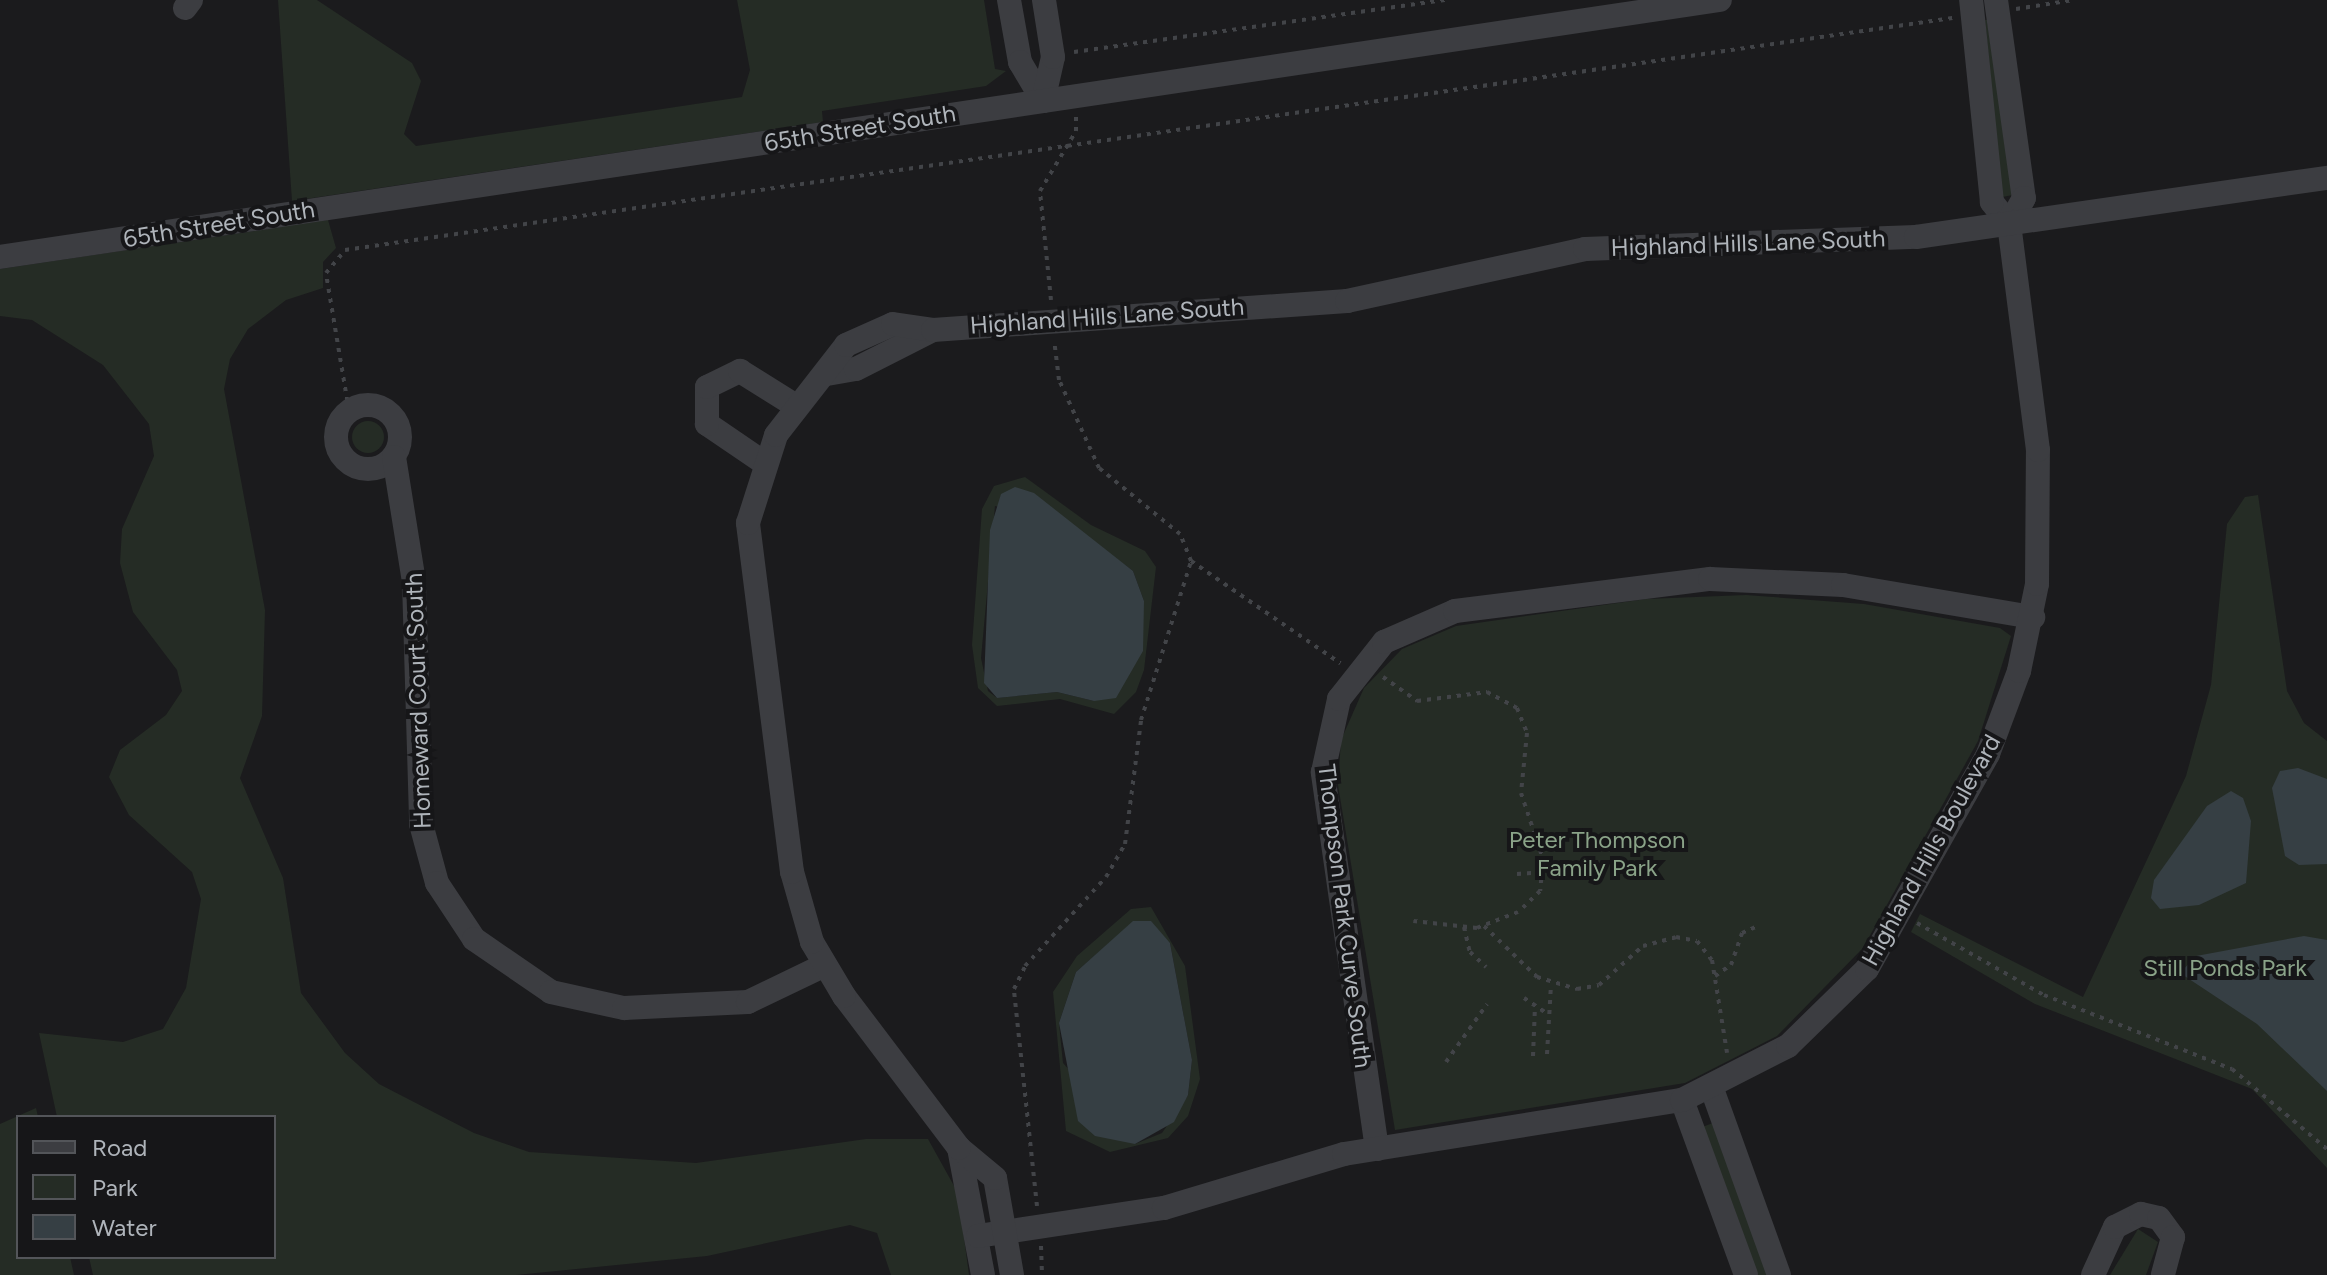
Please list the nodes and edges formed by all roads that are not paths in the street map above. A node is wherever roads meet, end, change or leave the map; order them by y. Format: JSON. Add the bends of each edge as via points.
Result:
{"nodes":[{"id":1,"x":1009,"y":0,"type":"edge"},
{"id":2,"x":1044,"y":0,"type":"edge"},
{"id":3,"x":1720,"y":0,"type":"edge"},
{"id":4,"x":1971,"y":0,"type":"edge"},
{"id":5,"x":1996,"y":0,"type":"edge"},
{"id":6,"x":1043,"y":101,"type":"junction"},
{"id":7,"x":2327,"y":178,"type":"edge"},
{"id":8,"x":2009,"y":224,"type":"junction"},
{"id":9,"x":0,"y":257,"type":"edge"},
{"id":10,"x":796,"y":406,"type":"junction"},
{"id":11,"x":394,"y":457,"type":"junction"},
{"id":12,"x":763,"y":462,"type":"junction"},
{"id":13,"x":2033,"y":617,"type":"junction"},
{"id":14,"x":825,"y":965,"type":"junction"},
{"id":15,"x":1712,"y":1089,"type":"junction"},
{"id":16,"x":1682,"y":1100,"type":"junction"},
{"id":17,"x":959,"y":1148,"type":"junction"},
{"id":18,"x":1377,"y":1149,"type":"junction"},
{"id":19,"x":1009,"y":1232,"type":"junction"},
{"id":20,"x":978,"y":1236,"type":"junction"},
{"id":21,"x":983,"y":1275,"type":"edge"},
{"id":22,"x":1012,"y":1275,"type":"edge"},
{"id":23,"x":1746,"y":1275,"type":"edge"},
{"id":24,"x":1779,"y":1275,"type":"edge"},
{"id":25,"x":2093,"y":1275,"type":"edge"},
{"id":26,"x":2163,"y":1275,"type":"edge"}],
"edges":[{"from":1,"to":6,"type":"street","via":[[1020,62]]},
{"from":2,"to":6,"type":"street","via":[[1053,57]]},
{"from":3,"to":6,"type":"street","name":"65th Street South"},
{"from":4,"to":8,"type":"street","name":"Highland Hills Boulevard","via":[[1992,202]]},
{"from":5,"to":8,"type":"street","name":"Highland Hills Boulevard","via":[[2024,198]]},
{"from":6,"to":9,"type":"street","name":"65th Street South"},
{"from":7,"to":8,"type":"street","name":"Highland Hills Lane South"},
{"from":8,"to":10,"type":"street","name":"Highland Hills Lane South","via":[[1878,240],[1619,245],[1347,301],[933,330],[868,364],[827,374]]},
{"from":8,"to":13,"type":"street","name":"Highland Hills Boulevard","via":[[2041,488]]},
{"from":10,"to":12,"type":"street","name":"Highland Hills Lane South"},
{"from":10,"to":12,"type":"street","via":[[740,371],[707,387],[707,424]]},
{"from":11,"to":11,"type":"street","name":"Homeward Court South","via":[[378,468],[348,463],[335,437],[349,411],[369,405],[388,411],[399,428]]},
{"from":11,"to":14,"type":"street","name":"Homeward Court South","via":[[414,582],[424,844],[442,894],[474,939],[551,992],[624,1008],[748,1002]]},
{"from":12,"to":14,"type":"street","name":"Highland Hills Lane South","via":[[749,514],[749,570],[794,880]]},
{"from":13,"to":15,"type":"street","name":"Highland Hills Boulevard","via":[[1993,744],[1902,915],[1867,969],[1820,1021]]},
{"from":13,"to":18,"type":"street","name":"Thompson Park Curve South","via":[[1843,585],[1687,580],[1455,611],[1384,642],[1332,713],[1323,772]]},
{"from":14,"to":17,"type":"street","name":"Highland Hills Lane South"},
{"from":15,"to":16,"type":"street","name":"Highland Hills Boulevard"},
{"from":15,"to":24,"type":"street"},
{"from":16,"to":18,"type":"street","name":"Highland Hills Boulevard"},
{"from":16,"to":23,"type":"street"},
{"from":17,"to":19,"type":"street","name":"Highland Hills Lane South","via":[[990,1170]]},
{"from":17,"to":20,"type":"street","name":"Highland Hills Lane South"},
{"from":18,"to":19,"type":"street","name":"Highland Hills Boulevard","via":[[1308,1162],[1164,1208]]},
{"from":19,"to":20,"type":"street","name":"Highland Hills Boulevard"},
{"from":19,"to":22,"type":"street","name":"Highland Hills Lane South"},
{"from":20,"to":21,"type":"street","name":"Highland Hills Lane South"},
{"from":25,"to":26,"type":"street","via":[[2115,1227],[2146,1214],[2159,1218],[2173,1237]]}]}
